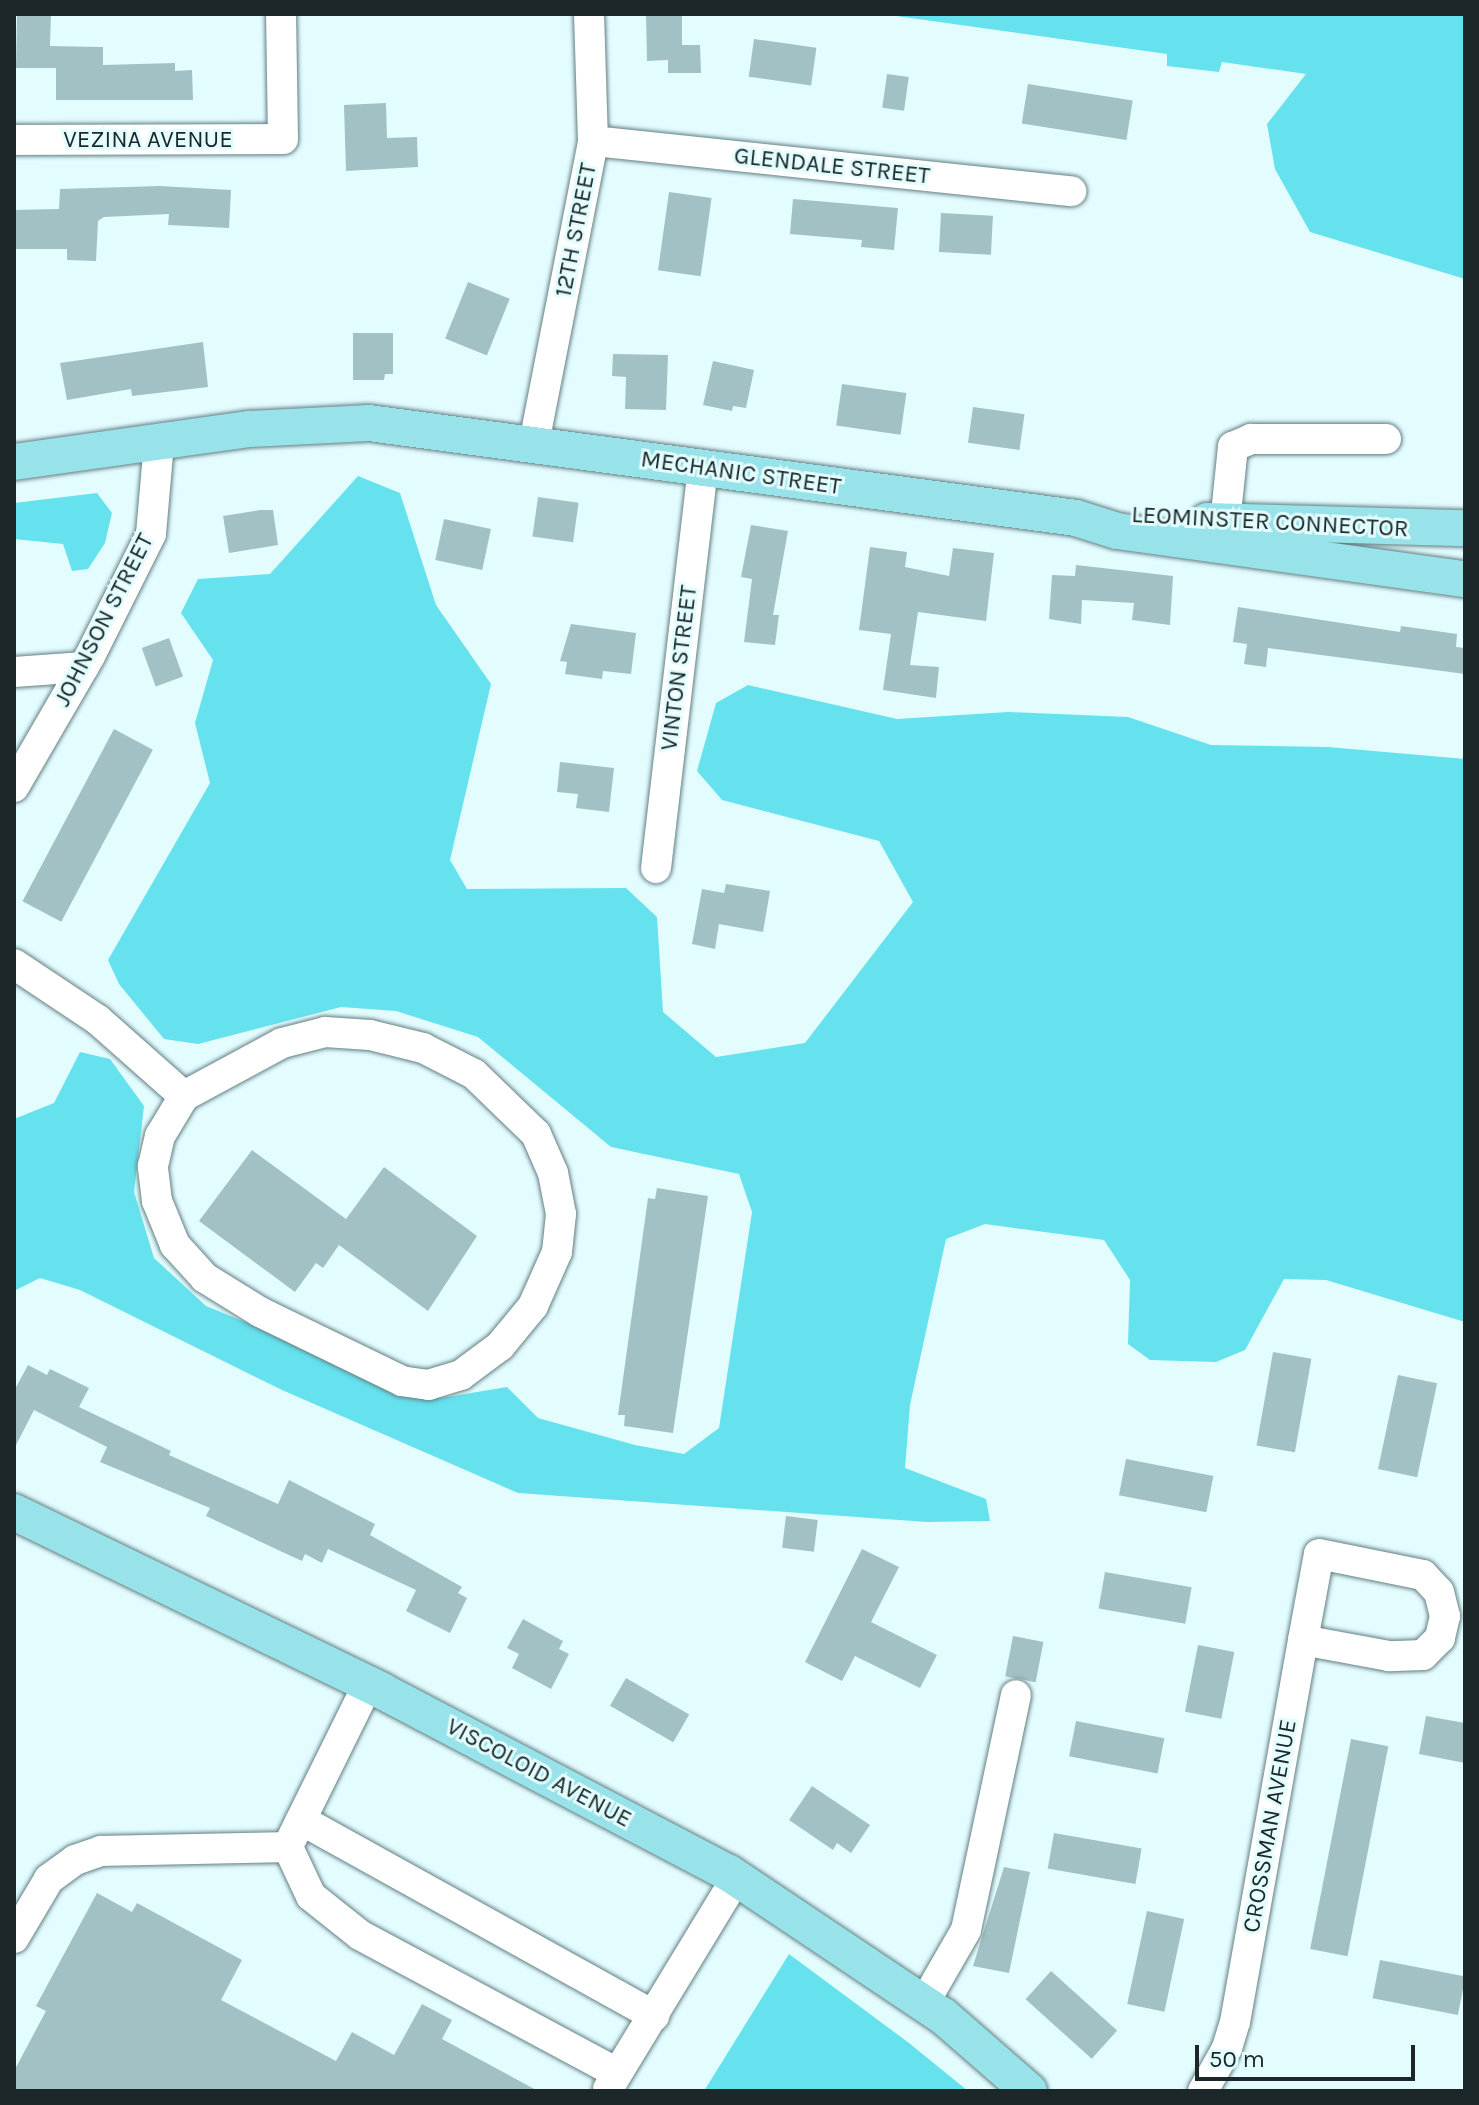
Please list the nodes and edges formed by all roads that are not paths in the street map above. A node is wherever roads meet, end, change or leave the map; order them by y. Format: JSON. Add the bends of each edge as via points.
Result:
{"nodes":[{"id":1,"x":281,"y":14,"type":"edge"},
{"id":2,"x":589,"y":14,"type":"edge"},
{"id":3,"x":14,"y":140,"type":"edge"},
{"id":4,"x":593,"y":141,"type":"junction"},
{"id":5,"x":1071,"y":191,"type":"dead end"},
{"id":6,"x":1386,"y":439,"type":"dead end"},
{"id":7,"x":159,"y":442,"type":"junction"},
{"id":8,"x":534,"y":443,"type":"junction"},
{"id":9,"x":14,"y":462,"type":"edge"},
{"id":10,"x":703,"y":469,"type":"junction"},
{"id":11,"x":1076,"y":518,"type":"joint"},
{"id":12,"x":1465,"y":528,"type":"edge"},
{"id":13,"x":1224,"y":534,"type":"junction"},
{"id":14,"x":1465,"y":579,"type":"edge"},
{"id":15,"x":84,"y":667,"type":"junction"},
{"id":16,"x":14,"y":672,"type":"edge"},
{"id":17,"x":14,"y":787,"type":"edge"},
{"id":18,"x":656,"y":868,"type":"dead end"},
{"id":19,"x":14,"y":964,"type":"edge"},
{"id":20,"x":184,"y":1096,"type":"junction"},
{"id":21,"x":14,"y":1512,"type":"edge"},
{"id":22,"x":1303,"y":1640,"type":"junction"},
{"id":23,"x":368,"y":1684,"type":"junction"},
{"id":24,"x":1016,"y":1695,"type":"dead end"},
{"id":25,"x":301,"y":1820,"type":"junction"},
{"id":26,"x":288,"y":1847,"type":"junction"},
{"id":27,"x":737,"y":1877,"type":"junction"},
{"id":28,"x":14,"y":1938,"type":"edge"},
{"id":29,"x":924,"y":2003,"type":"junction"},
{"id":30,"x":654,"y":2016,"type":"junction"},
{"id":31,"x":611,"y":2082,"type":"edge"},
{"id":32,"x":1029,"y":2091,"type":"edge"},
{"id":33,"x":1203,"y":2091,"type":"edge"}],
"edges":[{"from":1,"to":3,"type":"street","name":"VEZINA AVENUE","via":[[283,139]]},
{"from":2,"to":4,"type":"street","name":"12TH STREET"},
{"from":4,"to":5,"type":"street","name":"GLENDALE STREET"},
{"from":4,"to":8,"type":"street","name":"12TH STREET"},
{"from":6,"to":13,"type":"street","via":[[1242,442],[1231,456]]},
{"from":7,"to":8,"type":"main road","name":"MECHANIC STREET","via":[[344,423]]},
{"from":7,"to":9,"type":"main road","name":"MECHANIC STREET"},
{"from":7,"to":15,"type":"street","name":"JOHNSON STREET","via":[[151,534]]},
{"from":8,"to":10,"type":"main road","name":"MECHANIC STREET"},
{"from":10,"to":11,"type":"main road","name":"MECHANIC STREET"},
{"from":10,"to":18,"type":"street","name":"VINTON STREET"},
{"from":11,"to":13,"type":"main road","name":"LEOMINSTER CONNECTOR","via":[[1122,514]]},
{"from":12,"to":13,"type":"main road","name":"LEOMINSTER CONNECTOR"},
{"from":13,"to":14,"type":"main road"},
{"from":15,"to":16,"type":"street"},
{"from":15,"to":17,"type":"street","name":"JOHNSON STREET"},
{"from":19,"to":20,"type":"street","via":[[98,1020]]},
{"from":20,"to":20,"type":"street","via":[[160,1136],[153,1166],[157,1201],[175,1245],[205,1278],[260,1312],[402,1381],[429,1385],[461,1375],[500,1346],[533,1306],[557,1252],[561,1214],[553,1173],[536,1134],[474,1074],[423,1048],[370,1035],[325,1032],[282,1043]]},
{"from":21,"to":23,"type":"main road","name":"VISCOLOID AVENUE"},
{"from":22,"to":22,"type":"street","name":"CROSSMAN AVENUE","via":[[1319,1554],[1423,1575],[1439,1592],[1445,1616],[1440,1638],[1423,1655],[1389,1656]]},
{"from":22,"to":33,"type":"street","name":"CROSSMAN AVENUE","via":[[1235,2022]]},
{"from":23,"to":25,"type":"street"},
{"from":23,"to":27,"type":"main road","name":"VISCOLOID AVENUE"},
{"from":24,"to":29,"type":"street","via":[[966,1930]]},
{"from":25,"to":26,"type":"street"},
{"from":25,"to":30,"type":"street"},
{"from":26,"to":28,"type":"street","via":[[88,1855],[49,1879]]},
{"from":26,"to":31,"type":"street","via":[[311,1896],[360,1935]]},
{"from":27,"to":29,"type":"main road","name":"VISCOLOID AVENUE"},
{"from":27,"to":30,"type":"street"},
{"from":29,"to":32,"type":"main road","name":"VISCOLOID AVENUE"},
{"from":30,"to":31,"type":"street"}]}
